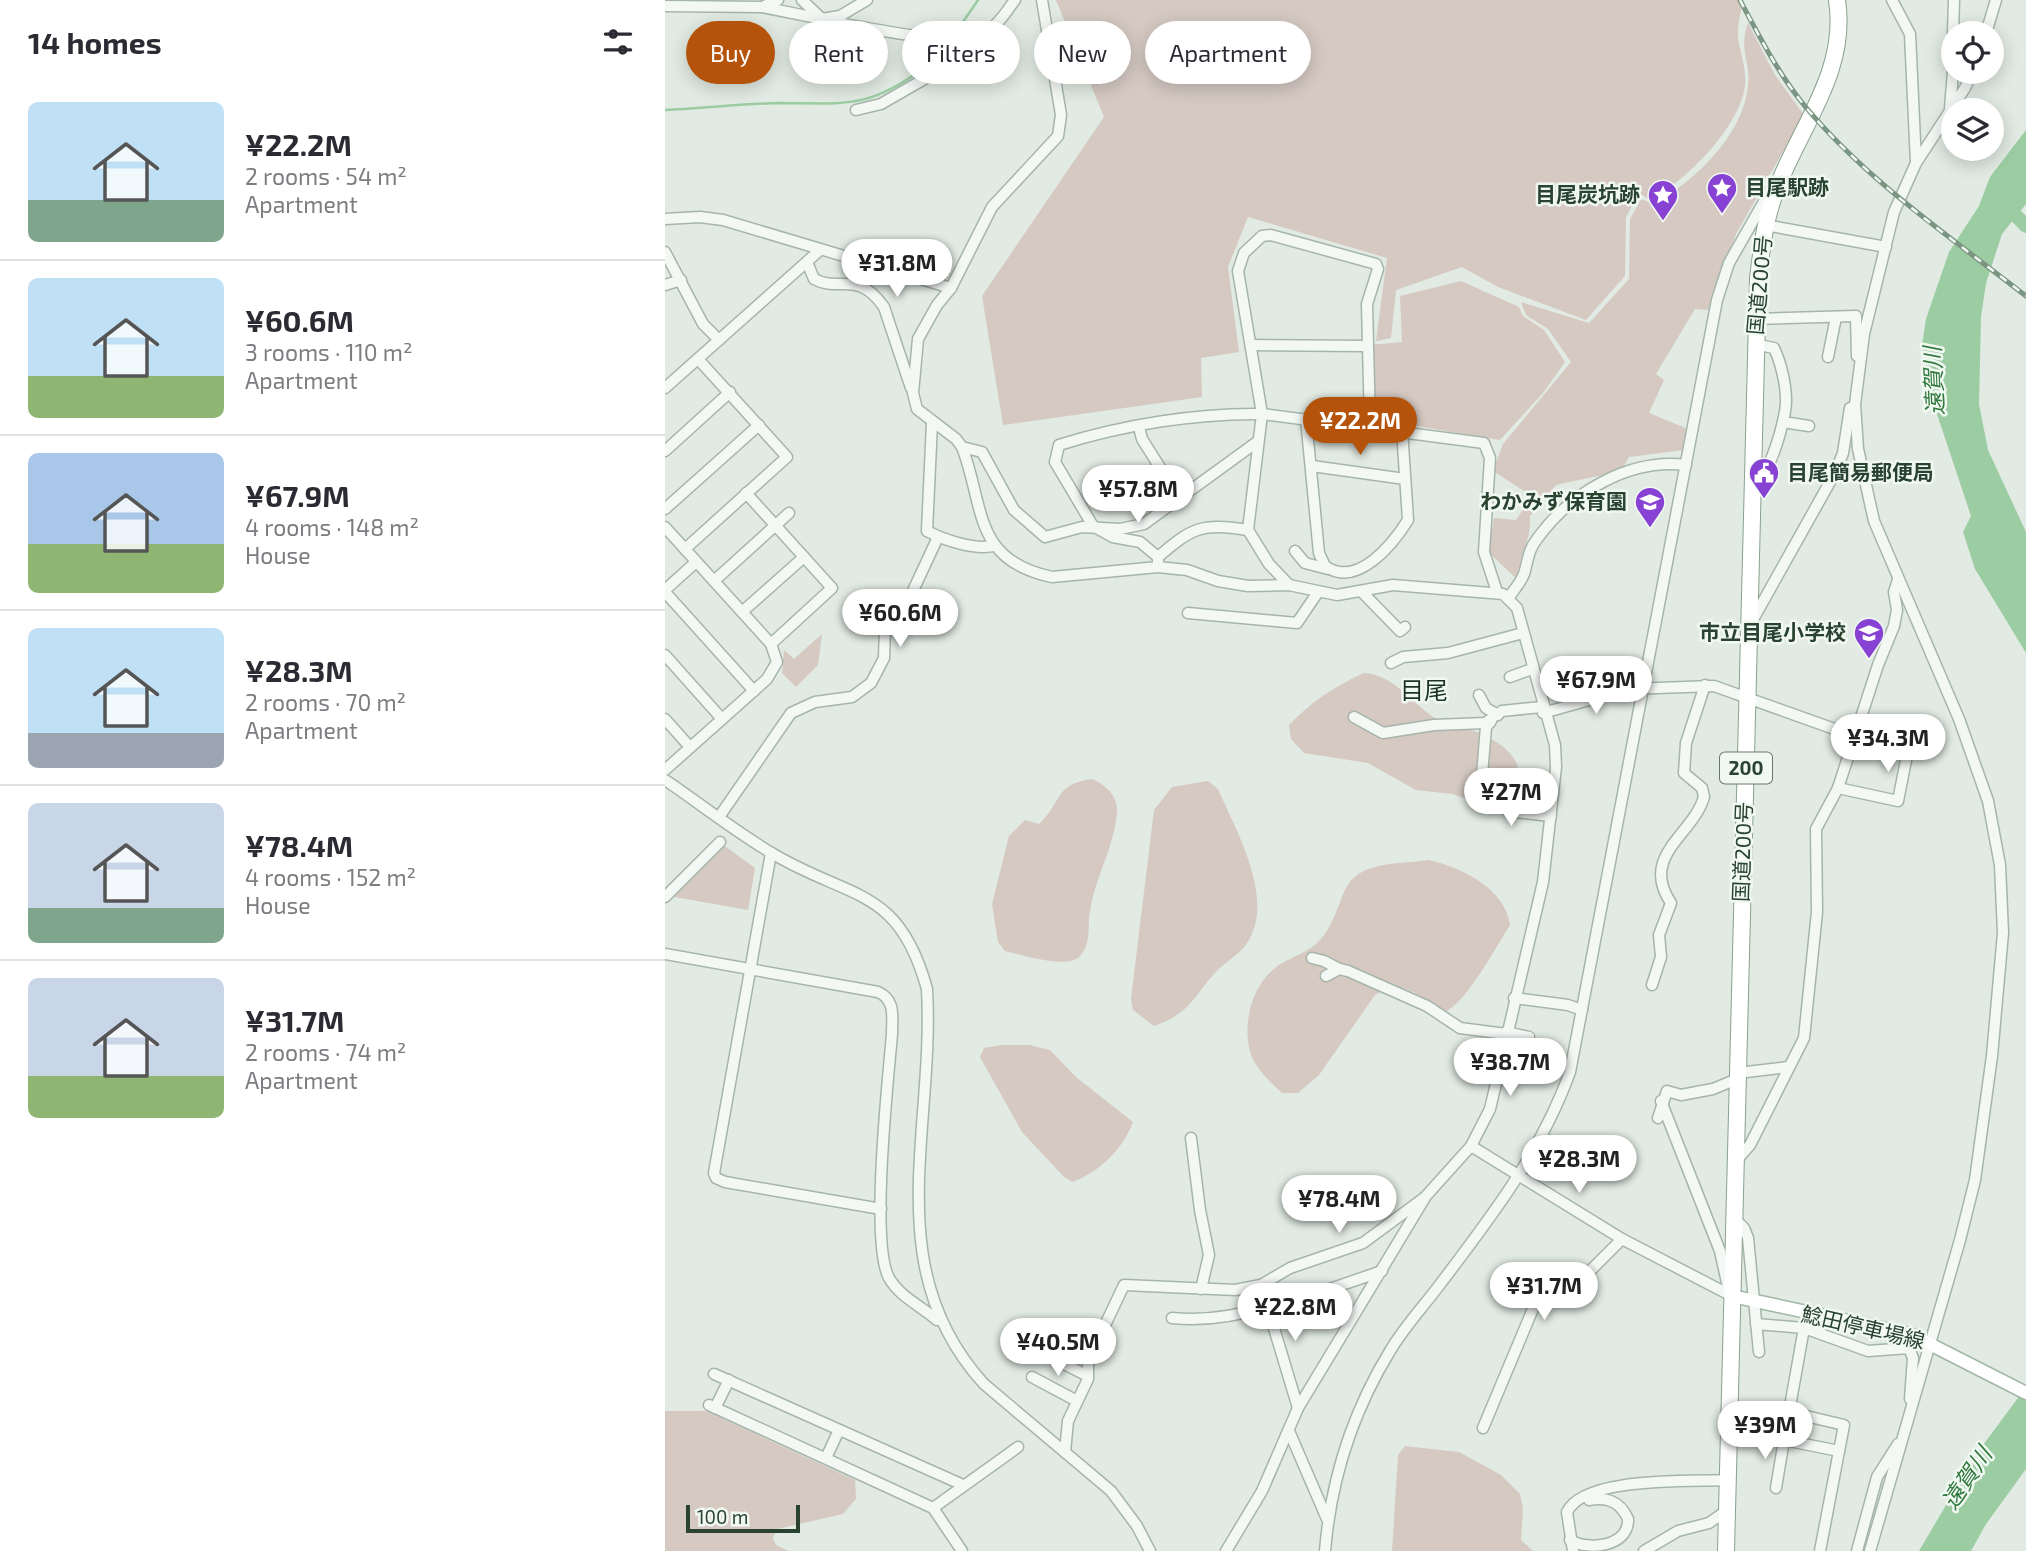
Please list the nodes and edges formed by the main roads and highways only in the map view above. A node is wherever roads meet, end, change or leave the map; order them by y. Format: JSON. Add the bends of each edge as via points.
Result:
{"nodes":[{"id":1,"x":1837,"y":0,"type":"edge"},
{"id":2,"x":1732,"y":1296,"type":"junction"},
{"id":3,"x":2026,"y":1393,"type":"edge"},
{"id":4,"x":1726,"y":1551,"type":"edge"}],
"edges":[{"from":1,"to":2,"type":"highway","name":"国道200号","number":"200","via":[[1834,65],[1785,168],[1765,225],[1756,319]]},
{"from":2,"to":3,"type":"main road","name":"鯰田停車場線","via":[[1910,1334]]},
{"from":2,"to":4,"type":"highway","name":"国道200号","number":"200"}]}
